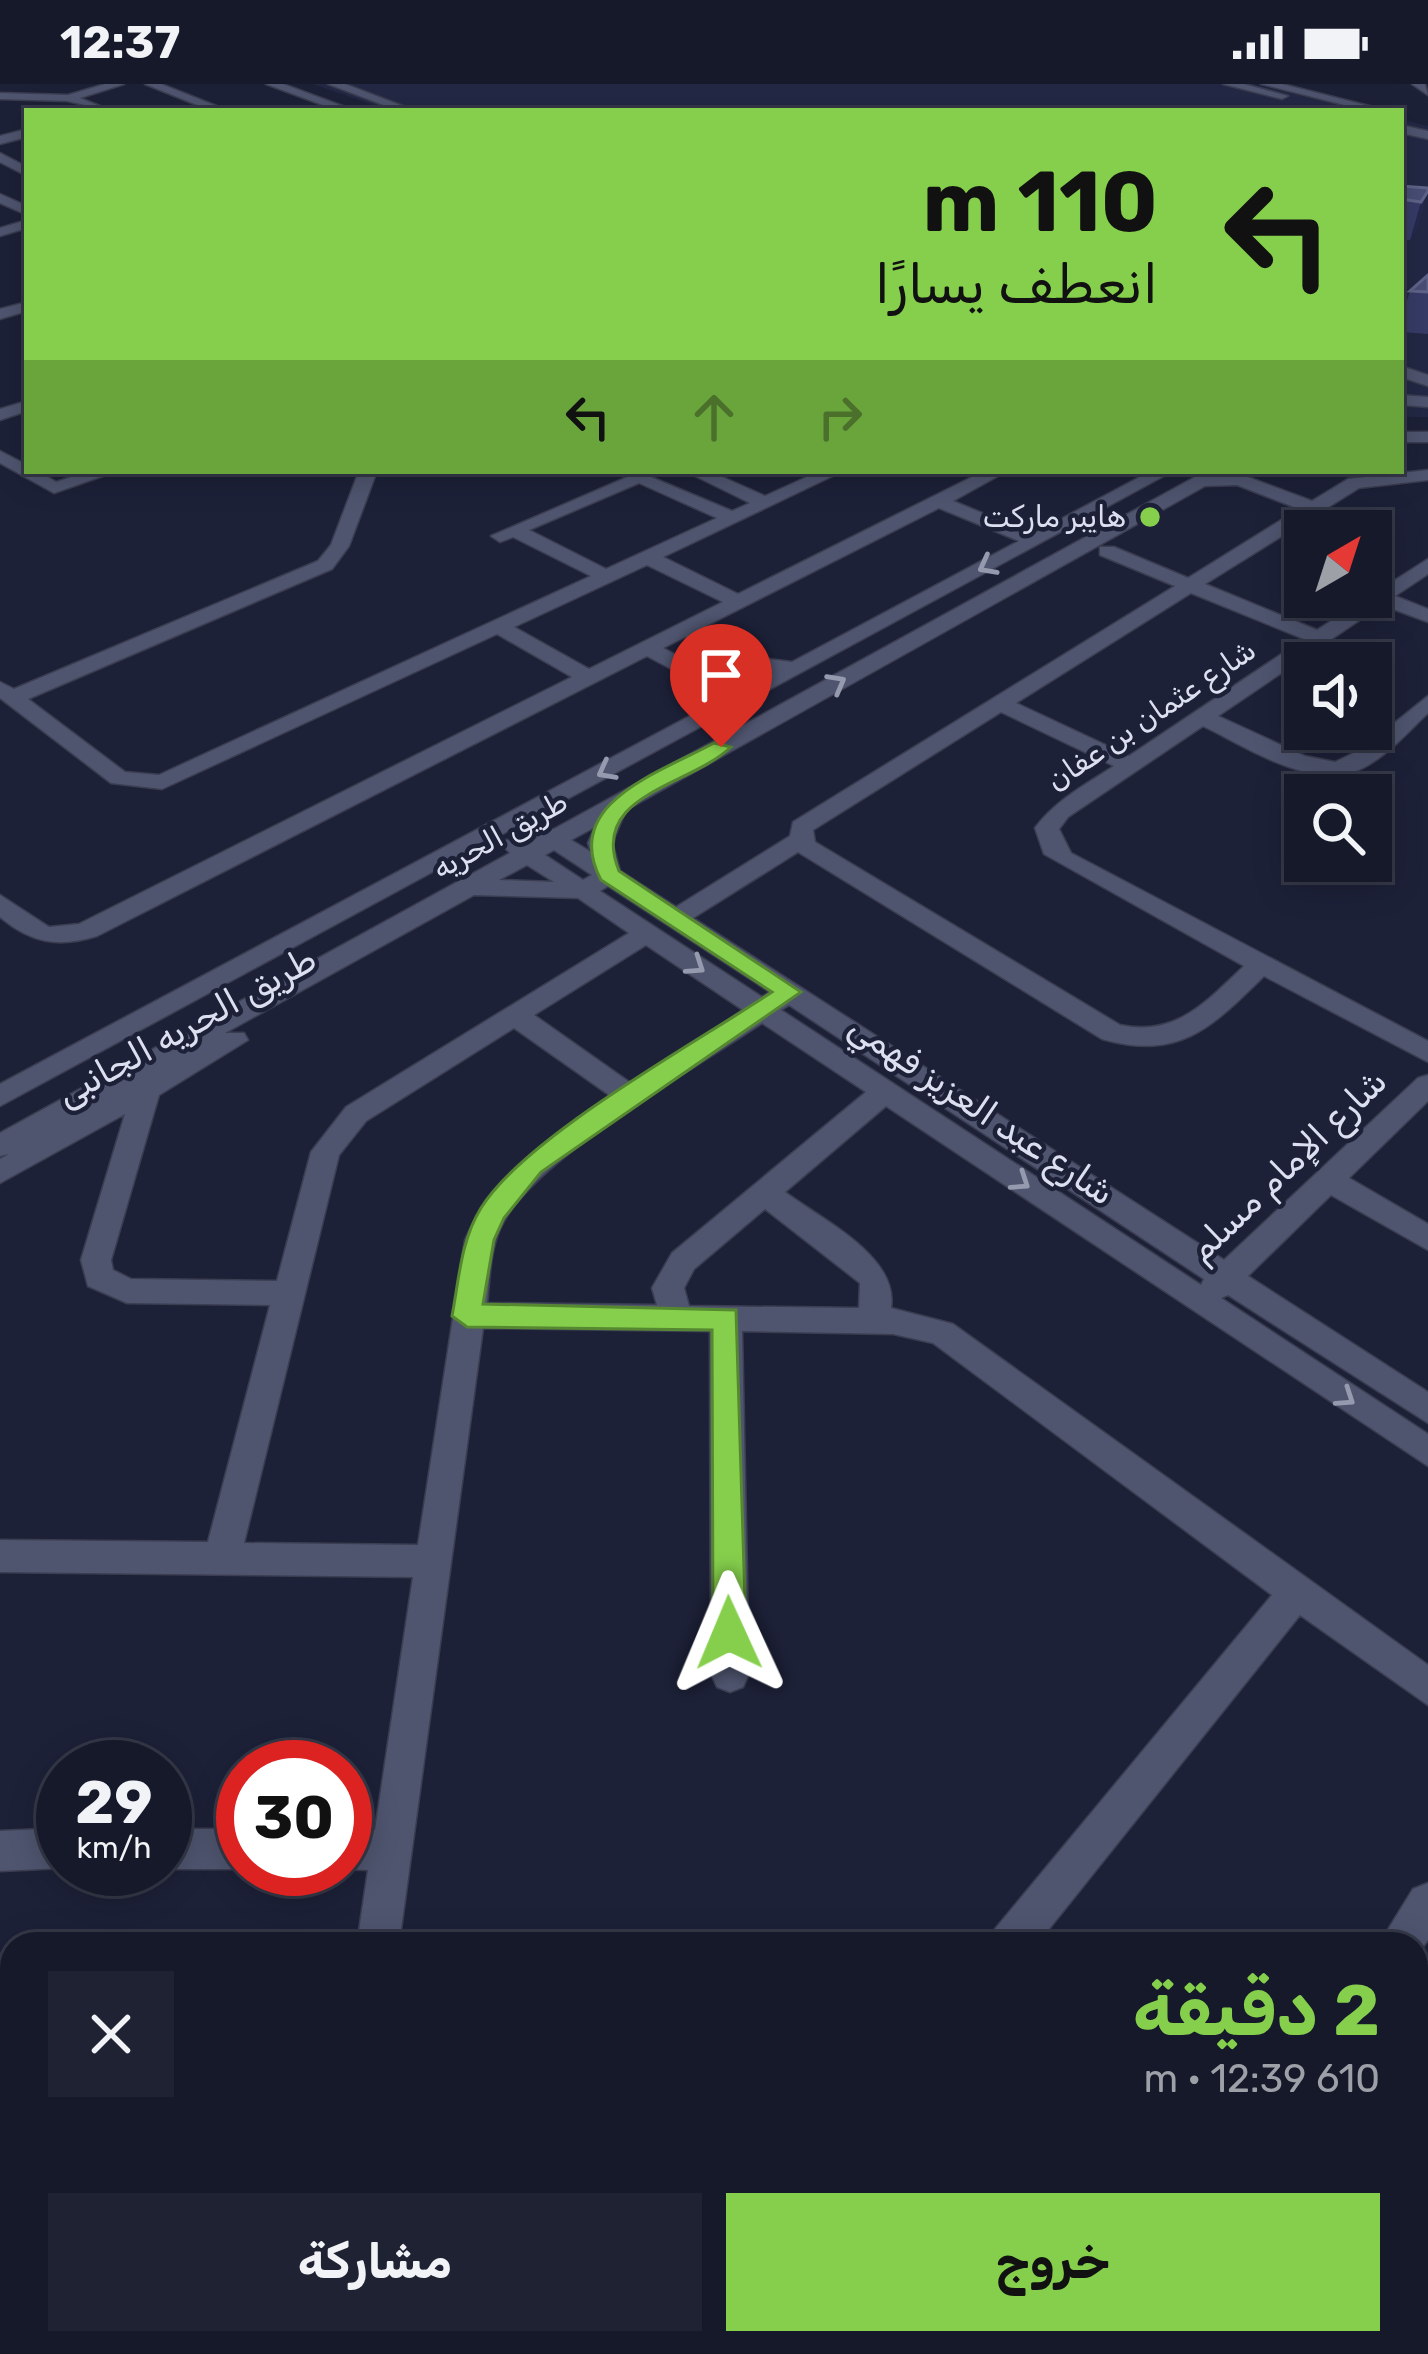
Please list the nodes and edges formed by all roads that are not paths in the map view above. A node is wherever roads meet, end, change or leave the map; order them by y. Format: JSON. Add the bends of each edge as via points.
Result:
{"nodes":[{"id":1,"x":118,"y":84,"type":"edge"},
{"id":2,"x":151,"y":84,"type":"edge"},
{"id":3,"x":272,"y":84,"type":"edge"},
{"id":4,"x":290,"y":84,"type":"edge"},
{"id":5,"x":334,"y":84,"type":"edge"},
{"id":6,"x":349,"y":84,"type":"edge"},
{"id":7,"x":1418,"y":84,"type":"edge"},
{"id":8,"x":1239,"y":85,"type":"edge"},
{"id":9,"x":1271,"y":88,"type":"edge"},
{"id":10,"x":1428,"y":92,"type":"edge"},
{"id":11,"x":0,"y":96,"type":"edge"},
{"id":12,"x":68,"y":98,"type":"junction"},
{"id":13,"x":1328,"y":105,"type":"edge"},
{"id":14,"x":97,"y":108,"type":"edge"},
{"id":15,"x":215,"y":108,"type":"edge"},
{"id":16,"x":341,"y":108,"type":"edge"},
{"id":17,"x":358,"y":108,"type":"edge"},
{"id":18,"x":402,"y":108,"type":"edge"},
{"id":19,"x":417,"y":108,"type":"edge"},
{"id":20,"x":1334,"y":108,"type":"edge"},
{"id":21,"x":1428,"y":403,"type":"edge"},
{"id":22,"x":1428,"y":418,"type":"edge"},
{"id":23,"x":30,"y":474,"type":"edge"},
{"id":24,"x":98,"y":474,"type":"edge"},
{"id":25,"x":367,"y":474,"type":"edge"},
{"id":26,"x":701,"y":474,"type":"edge"},
{"id":27,"x":828,"y":474,"type":"edge"},
{"id":28,"x":992,"y":474,"type":"edge"},
{"id":29,"x":1158,"y":474,"type":"edge"},
{"id":30,"x":1428,"y":475,"type":"edge"},
{"id":31,"x":1223,"y":476,"type":"edge"},
{"id":32,"x":938,"y":501,"type":"junction"},
{"id":33,"x":765,"y":503,"type":"junction"},
{"id":34,"x":1313,"y":508,"type":"junction"},
{"id":35,"x":732,"y":518,"type":"junction"},
{"id":36,"x":1034,"y":541,"type":"junction"},
{"id":37,"x":1107,"y":551,"type":"dead end"},
{"id":38,"x":649,"y":557,"type":"junction"},
{"id":39,"x":1428,"y":565,"type":"edge"},
{"id":40,"x":611,"y":575,"type":"junction"},
{"id":41,"x":1189,"y":585,"type":"junction"},
{"id":42,"x":1392,"y":589,"type":"edge"},
{"id":43,"x":739,"y":602,"type":"junction"},
{"id":44,"x":1392,"y":602,"type":"edge"},
{"id":45,"x":1428,"y":616,"type":"edge"},
{"id":46,"x":1348,"y":618,"type":"edge"},
{"id":47,"x":500,"y":627,"type":"junction"},
{"id":48,"x":685,"y":629,"type":"junction"},
{"id":49,"x":1318,"y":638,"type":"junction"},
{"id":50,"x":648,"y":648,"type":"junction"},
{"id":51,"x":795,"y":669,"type":"junction"},
{"id":52,"x":589,"y":677,"type":"junction"},
{"id":53,"x":8,"y":700,"type":"edge"},
{"id":54,"x":997,"y":702,"type":"junction"},
{"id":55,"x":1428,"y":702,"type":"edge"},
{"id":56,"x":728,"y":705,"type":"junction"},
{"id":57,"x":1202,"y":717,"type":"junction"},
{"id":58,"x":1130,"y":765,"type":"junction"},
{"id":59,"x":616,"y":805,"type":"junction"},
{"id":60,"x":507,"y":824,"type":"junction"},
{"id":61,"x":554,"y":839,"type":"junction"},
{"id":62,"x":801,"y":840,"type":"junction"},
{"id":63,"x":528,"y":854,"type":"junction"},
{"id":64,"x":609,"y":875,"type":"junction"},
{"id":65,"x":468,"y":887,"type":"junction"},
{"id":66,"x":582,"y":891,"type":"junction"},
{"id":67,"x":0,"y":903,"type":"edge"},
{"id":68,"x":676,"y":918,"type":"junction"},
{"id":69,"x":393,"y":928,"type":"junction"},
{"id":70,"x":647,"y":933,"type":"junction"},
{"id":71,"x":1261,"y":964,"type":"junction"},
{"id":72,"x":776,"y":1001,"type":"junction"},
{"id":73,"x":515,"y":1016,"type":"junction"},
{"id":74,"x":1428,"y":1053,"type":"edge"},
{"id":75,"x":34,"y":1078,"type":"junction"},
{"id":76,"x":0,"y":1085,"type":"edge"},
{"id":77,"x":1428,"y":1085,"type":"edge"},
{"id":78,"x":147,"y":1089,"type":"junction"},
{"id":79,"x":886,"y":1092,"type":"junction"},
{"id":80,"x":0,"y":1096,"type":"edge"},
{"id":81,"x":632,"y":1097,"type":"junction"},
{"id":82,"x":0,"y":1146,"type":"edge"},
{"id":83,"x":0,"y":1172,"type":"edge"},
{"id":84,"x":1330,"y":1180,"type":"junction"},
{"id":85,"x":764,"y":1192,"type":"junction"},
{"id":86,"x":1428,"y":1238,"type":"edge"},
{"id":87,"x":1226,"y":1277,"type":"junction"},
{"id":88,"x":290,"y":1293,"type":"junction"},
{"id":89,"x":1200,"y":1301,"type":"junction"},
{"id":90,"x":467,"y":1316,"type":"junction"},
{"id":91,"x":676,"y":1318,"type":"junction"},
{"id":92,"x":726,"y":1318,"type":"junction"},
{"id":93,"x":873,"y":1321,"type":"junction"},
{"id":94,"x":1428,"y":1409,"type":"edge"},
{"id":95,"x":1428,"y":1452,"type":"edge"},
{"id":96,"x":0,"y":1556,"type":"edge"},
{"id":97,"x":222,"y":1558,"type":"junction"},
{"id":98,"x":432,"y":1561,"type":"junction"},
{"id":99,"x":1297,"y":1592,"type":"junction"},
{"id":100,"x":730,"y":1674,"type":"dead end"},
{"id":101,"x":1428,"y":1688,"type":"edge"},
{"id":102,"x":36,"y":1849,"type":"edge"},
{"id":103,"x":372,"y":1850,"type":"edge"},
{"id":104,"x":391,"y":1850,"type":"junction"},
{"id":105,"x":0,"y":1851,"type":"edge"},
{"id":106,"x":1428,"y":1904,"type":"edge"},
{"id":107,"x":380,"y":1932,"type":"edge"},
{"id":108,"x":1020,"y":1932,"type":"edge"},
{"id":109,"x":1408,"y":1932,"type":"edge"}],
"edges":[{"from":1,"to":12,"type":"street"},
{"from":2,"to":15,"type":"street"},
{"from":3,"to":16,"type":"street"},
{"from":4,"to":17,"type":"street"},
{"from":5,"to":18,"type":"street"},
{"from":6,"to":19,"type":"street"},
{"from":7,"to":10,"type":"street"},
{"from":8,"to":9,"type":"street"},
{"from":9,"to":13,"type":"street"},
{"from":9,"to":20,"type":"street"},
{"from":11,"to":12,"type":"street"},
{"from":12,"to":14,"type":"street"},
{"from":21,"to":22,"type":"street"},
{"from":23,"to":24,"type":"street","via":[[54,488]]},
{"from":25,"to":53,"type":"street","via":[[325,565]]},
{"from":26,"to":33,"type":"street"},
{"from":27,"to":33,"type":"street"},
{"from":28,"to":32,"type":"street"},
{"from":29,"to":36,"type":"street","name":"طريق الحريه"},
{"from":30,"to":34,"type":"street","via":[[1370,478]]},
{"from":31,"to":34,"type":"street"},
{"from":59,"to":31,"type":"street","name":"طريق الحريه","one_way":true},
{"from":32,"to":36,"type":"street"},
{"from":32,"to":43,"type":"street"},
{"from":33,"to":35,"type":"street"},
{"from":34,"to":41,"type":"street"},
{"from":35,"to":38,"type":"street"},
{"from":35,"to":40,"type":"street","via":[[636,477],[512,531]]},
{"from":36,"to":51,"type":"street","name":"طريق الحريه","one_way":true},
{"from":37,"to":41,"type":"street"},
{"from":38,"to":40,"type":"street"},
{"from":38,"to":43,"type":"street"},
{"from":39,"to":42,"type":"street","name":"شارع عثمان بن عفان"},
{"from":40,"to":47,"type":"street"},
{"from":41,"to":49,"type":"street"},
{"from":41,"to":54,"type":"street"},
{"from":43,"to":48,"type":"street"},
{"from":44,"to":45,"type":"street"},
{"from":46,"to":49,"type":"street","name":"شارع عثمان بن عفان"},
{"from":47,"to":52,"type":"street"},
{"from":47,"to":53,"type":"street","via":[[162,782],[119,778]]},
{"from":48,"to":50,"type":"street"},
{"from":48,"to":51,"type":"street","via":[[748,662]]},
{"from":49,"to":57,"type":"street","name":"شارع عثمان بن عفان"},
{"from":50,"to":52,"type":"street"},
{"from":50,"to":56,"type":"street","via":[[718,685]]},
{"from":51,"to":56,"type":"street","name":"طريق الحريه"},
{"from":52,"to":67,"type":"street","via":[[76,935],[38,935]]},
{"from":54,"to":58,"type":"street"},
{"from":54,"to":62,"type":"street","via":[[806,820]]},
{"from":55,"to":57,"type":"street","via":[[1335,770]]},
{"from":56,"to":60,"type":"street","name":"طريق الحريه","one_way":true},
{"from":57,"to":58,"type":"street","name":"شارع عثمان بن عفان"},
{"from":58,"to":71,"type":"street","name":"شارع عثمان بن عفان","via":[[1051,819],[1052,849]]},
{"from":59,"to":61,"type":"street","name":"طريق الحريه"},
{"from":59,"to":64,"type":"street","via":[[600,842]]},
{"from":60,"to":61,"type":"street","name":"شارع عبد العزيز فهمي"},
{"from":60,"to":63,"type":"street","name":"شارع عبد العزيز فهمي"},
{"from":60,"to":75,"type":"street","name":"طريق الحريه"},
{"from":61,"to":63,"type":"street","name":"طريق الحريه"},
{"from":61,"to":64,"type":"street","name":"شارع عبد العزيز فهمي"},
{"from":62,"to":68,"type":"street"},
{"from":62,"to":71,"type":"street","via":[[1128,1038],[1186,1032]]},
{"from":63,"to":65,"type":"street","name":"طريق الحريه"},
{"from":63,"to":66,"type":"street","name":"شارع عبد العزيز فهمي"},
{"from":64,"to":66,"type":"street"},
{"from":64,"to":68,"type":"street","name":"شارع عبد العزيز فهمي"},
{"from":65,"to":66,"type":"street"},
{"from":65,"to":69,"type":"street","name":"طريق الحريه"},
{"from":66,"to":70,"type":"street","name":"شارع عبد العزيز فهمي"},
{"from":68,"to":72,"type":"street","name":"شارع عبد العزيز فهمي"},
{"from":69,"to":78,"type":"street","name":"طريق الحريه الجانبى","via":[[358,970]]},
{"from":69,"to":82,"type":"street","name":"طريق الحريه"},
{"from":70,"to":72,"type":"street","name":"شارع عبد العزيز فهمي","one_way":true},
{"from":70,"to":73,"type":"street"},
{"from":71,"to":74,"type":"street","name":"شارع عثمان بن عفان"},
{"from":72,"to":79,"type":"street","name":"شارع عبد العزيز فهمي"},
{"from":72,"to":81,"type":"street"},
{"from":72,"to":87,"type":"street","name":"شارع عبد العزيز فهمي"},
{"from":73,"to":81,"type":"street"},
{"from":73,"to":88,"type":"street","via":[[338,1132]]},
{"from":75,"to":76,"type":"street"},
{"from":75,"to":80,"type":"street","name":"طريق الحريه"},
{"from":77,"to":84,"type":"street","name":"شارع الإمام مسلم"},
{"from":78,"to":83,"type":"street","name":"طريق الحريه الجانبى"},
{"from":78,"to":88,"type":"street","via":[[96,1260],[99,1277],[127,1291]]},
{"from":79,"to":85,"type":"street"},
{"from":79,"to":89,"type":"street","name":"شارع عبد العزيز فهمي","one_way":true},
{"from":81,"to":90,"type":"street","via":[[510,1187],[480,1240]]},
{"from":84,"to":86,"type":"street"},
{"from":84,"to":87,"type":"street","name":"شارع الإمام مسلم"},
{"from":85,"to":91,"type":"street","via":[[673,1274],[669,1304]]},
{"from":85,"to":93,"type":"street","via":[[873,1276]]},
{"from":87,"to":89,"type":"street","name":"شارع الإمام مسلم"},
{"from":87,"to":94,"type":"street","name":"شارع عبد العزيز فهمي"},
{"from":88,"to":97,"type":"street"},
{"from":89,"to":95,"type":"street","name":"شارع عبد العزيز فهمي","one_way":true},
{"from":90,"to":91,"type":"street"},
{"from":90,"to":98,"type":"street"},
{"from":91,"to":92,"type":"street"},
{"from":92,"to":93,"type":"street"},
{"from":92,"to":100,"type":"street"},
{"from":93,"to":99,"type":"street","via":[[942,1333]]},
{"from":96,"to":97,"type":"street"},
{"from":97,"to":98,"type":"street"},
{"from":98,"to":104,"type":"street"},
{"from":99,"to":101,"type":"street"},
{"from":99,"to":108,"type":"street"},
{"from":102,"to":105,"type":"street"},
{"from":103,"to":104,"type":"street"},
{"from":104,"to":107,"type":"street"},
{"from":106,"to":109,"type":"street"}]}
